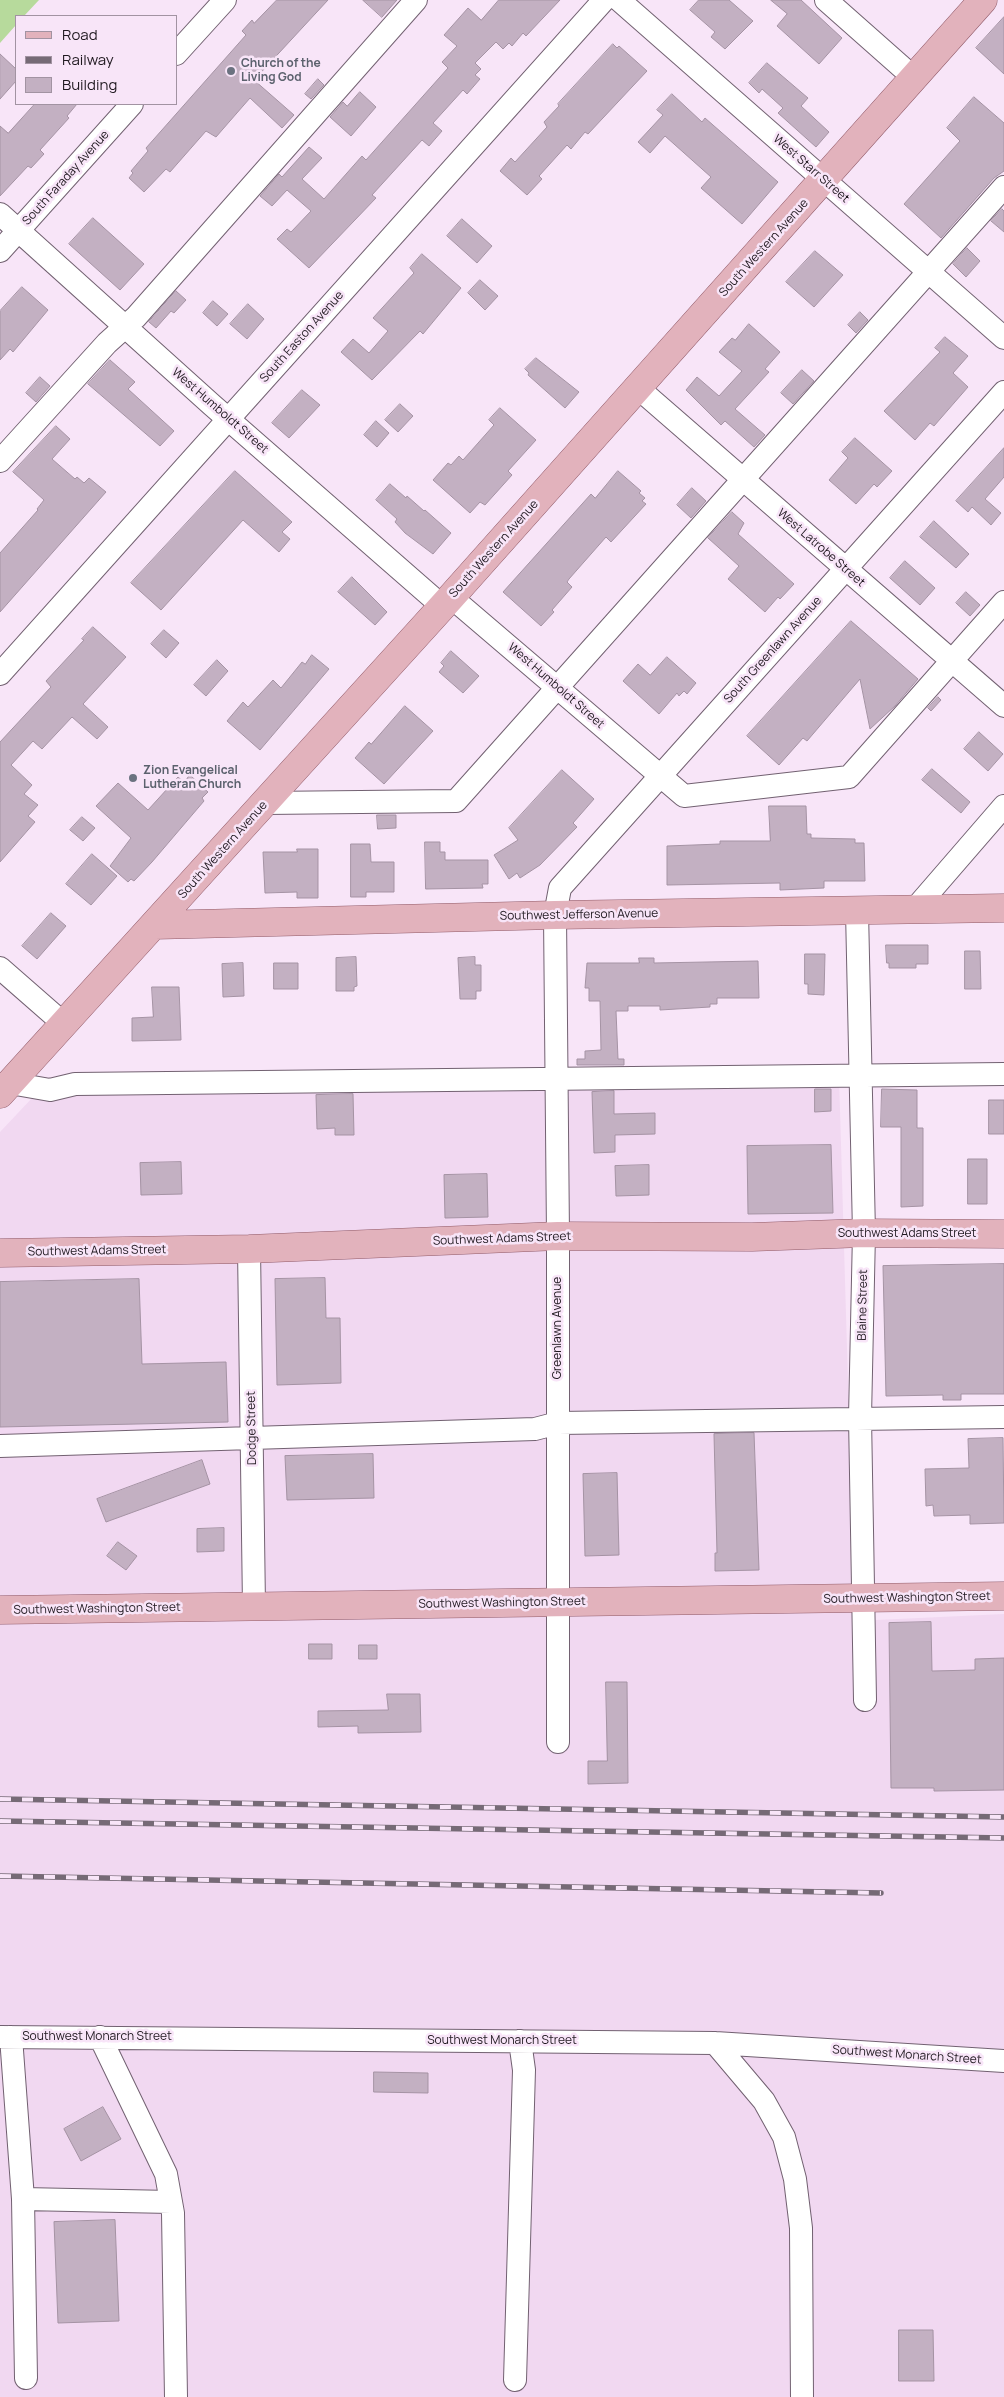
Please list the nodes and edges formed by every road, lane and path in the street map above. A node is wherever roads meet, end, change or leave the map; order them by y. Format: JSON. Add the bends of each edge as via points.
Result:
{"nodes":[{"id":1,"x":225,"y":0,"type":"edge"},
{"id":2,"x":416,"y":0,"type":"edge"},
{"id":3,"x":604,"y":0,"type":"edge"},
{"id":4,"x":619,"y":0,"type":"edge"},
{"id":5,"x":826,"y":0,"type":"edge"},
{"id":6,"x":983,"y":0,"type":"edge"},
{"id":7,"x":178,"y":52,"type":"edge"},
{"id":8,"x":913,"y":77,"type":"junction"},
{"id":9,"x":131,"y":105,"type":"edge"},
{"id":10,"x":824,"y":180,"type":"junction"},
{"id":11,"x":1004,"y":187,"type":"edge"},
{"id":12,"x":0,"y":214,"type":"edge"},
{"id":13,"x":18,"y":231,"type":"junction"},
{"id":14,"x":0,"y":252,"type":"edge"},
{"id":15,"x":928,"y":272,"type":"junction"},
{"id":16,"x":125,"y":327,"type":"junction"},
{"id":17,"x":1004,"y":338,"type":"edge"},
{"id":18,"x":638,"y":388,"type":"junction"},
{"id":19,"x":1004,"y":392,"type":"edge"},
{"id":20,"x":229,"y":419,"type":"junction"},
{"id":21,"x":0,"y":461,"type":"edge"},
{"id":22,"x":743,"y":480,"type":"junction"},
{"id":23,"x":845,"y":569,"type":"junction"},
{"id":24,"x":447,"y":602,"type":"junction"},
{"id":25,"x":1004,"y":602,"type":"edge"},
{"id":26,"x":952,"y":661,"type":"junction"},
{"id":27,"x":0,"y":674,"type":"edge"},
{"id":28,"x":557,"y":688,"type":"junction"},
{"id":29,"x":1004,"y":706,"type":"edge"},
{"id":30,"x":661,"y":776,"type":"junction"},
{"id":31,"x":265,"y":803,"type":"junction"},
{"id":32,"x":1004,"y":806,"type":"edge"},
{"id":33,"x":1004,"y":908,"type":"edge"},
{"id":34,"x":914,"y":910,"type":"junction"},
{"id":35,"x":857,"y":911,"type":"junction"},
{"id":36,"x":555,"y":915,"type":"junction"},
{"id":37,"x":155,"y":925,"type":"junction"},
{"id":38,"x":0,"y":968,"type":"edge"},
{"id":39,"x":64,"y":1024,"type":"junction"},
{"id":40,"x":1004,"y":1074,"type":"edge"},
{"id":41,"x":860,"y":1076,"type":"junction"},
{"id":42,"x":557,"y":1079,"type":"junction"},
{"id":43,"x":5,"y":1089,"type":"edge"},
{"id":44,"x":864,"y":1233,"type":"junction"},
{"id":45,"x":1004,"y":1234,"type":"edge"},
{"id":46,"x":558,"y":1236,"type":"junction"},
{"id":47,"x":249,"y":1249,"type":"junction"},
{"id":48,"x":0,"y":1253,"type":"edge"},
{"id":49,"x":860,"y":1417,"type":"junction"},
{"id":50,"x":1004,"y":1417,"type":"edge"},
{"id":51,"x":558,"y":1423,"type":"junction"},
{"id":52,"x":252,"y":1437,"type":"junction"},
{"id":53,"x":0,"y":1446,"type":"edge"},
{"id":54,"x":1004,"y":1596,"type":"edge"},
{"id":55,"x":864,"y":1598,"type":"junction"},
{"id":56,"x":558,"y":1602,"type":"junction"},
{"id":57,"x":254,"y":1606,"type":"junction"},
{"id":58,"x":0,"y":1610,"type":"edge"},
{"id":59,"x":865,"y":1700,"type":"dead end"},
{"id":60,"x":558,"y":1742,"type":"dead end"},
{"id":61,"x":5,"y":2037,"type":"edge"},
{"id":62,"x":100,"y":2037,"type":"junction"},
{"id":63,"x":520,"y":2041,"type":"junction"},
{"id":64,"x":715,"y":2043,"type":"junction"},
{"id":65,"x":1004,"y":2061,"type":"edge"},
{"id":66,"x":23,"y":2199,"type":"junction"},
{"id":67,"x":171,"y":2202,"type":"junction"},
{"id":68,"x":26,"y":2378,"type":"dead end"},
{"id":69,"x":514,"y":2380,"type":"dead end"},
{"id":70,"x":176,"y":2397,"type":"edge"},
{"id":71,"x":802,"y":2397,"type":"edge"}],
"edges":[{"from":1,"to":7,"type":"street"},
{"from":2,"to":16,"type":"street"},
{"from":3,"to":20,"type":"street","name":"South Easton Avenue"},
{"from":4,"to":10,"type":"street","name":"West Starr Street"},
{"from":5,"to":8,"type":"street"},
{"from":6,"to":8,"type":"main road","name":"South Western Avenue"},
{"from":8,"to":10,"type":"main road","name":"South Western Avenue"},
{"from":9,"to":13,"type":"street","name":"South Faraday Avenue"},
{"from":10,"to":15,"type":"street","name":"West Starr Street"},
{"from":10,"to":18,"type":"main road","name":"South Western Avenue"},
{"from":11,"to":15,"type":"street"},
{"from":12,"to":13,"type":"street","name":"West Humboldt Street"},
{"from":13,"to":14,"type":"street","name":"South Faraday Avenue"},
{"from":13,"to":16,"type":"street","name":"West Humboldt Street"},
{"from":15,"to":17,"type":"street","name":"West Starr Street"},
{"from":15,"to":22,"type":"street"},
{"from":16,"to":20,"type":"street","name":"West Humboldt Street"},
{"from":16,"to":21,"type":"street"},
{"from":18,"to":22,"type":"street","name":"West Latrobe Street"},
{"from":18,"to":24,"type":"main road","name":"South Western Avenue"},
{"from":19,"to":23,"type":"street","name":"South Greenlawn Avenue"},
{"from":20,"to":24,"type":"street","name":"West Humboldt Street"},
{"from":20,"to":27,"type":"street","name":"South Easton Avenue"},
{"from":22,"to":23,"type":"street","name":"West Latrobe Street"},
{"from":22,"to":28,"type":"street"},
{"from":23,"to":26,"type":"street","name":"West Latrobe Street"},
{"from":23,"to":30,"type":"street","name":"South Greenlawn Avenue"},
{"from":24,"to":28,"type":"street","name":"West Humboldt Street"},
{"from":24,"to":31,"type":"main road","name":"South Western Avenue"},
{"from":25,"to":26,"type":"street","name":"West Humboldt Street"},
{"from":26,"to":29,"type":"street","name":"West Latrobe Street"},
{"from":26,"to":30,"type":"street","name":"West Humboldt Street","via":[[849,777],[684,796]]},
{"from":28,"to":30,"type":"street","name":"West Humboldt Street"},
{"from":28,"to":31,"type":"street","via":[[456,801]]},
{"from":30,"to":36,"type":"street","name":"South Greenlawn Avenue","via":[[560,888]]},
{"from":31,"to":37,"type":"main road","name":"South Western Avenue"},
{"from":32,"to":34,"type":"street"},
{"from":33,"to":34,"type":"main road","name":"Southwest Jefferson Avenue"},
{"from":34,"to":35,"type":"main road","name":"Southwest Jefferson Avenue"},
{"from":35,"to":36,"type":"main road","name":"Southwest Jefferson Avenue"},
{"from":35,"to":41,"type":"street","name":"Blaine Street"},
{"from":36,"to":37,"type":"main road","name":"Southwest Jefferson Avenue"},
{"from":36,"to":42,"type":"street","name":"Greenlawn Avenue"},
{"from":37,"to":39,"type":"main road","name":"South Western Avenue"},
{"from":38,"to":39,"type":"street"},
{"from":39,"to":43,"type":"main road","name":"South Western Avenue"},
{"from":40,"to":41,"type":"street"},
{"from":41,"to":42,"type":"street"},
{"from":41,"to":44,"type":"street","name":"Blaine Street"},
{"from":42,"to":43,"type":"street","via":[[75,1084],[50,1090]]},
{"from":42,"to":46,"type":"street","name":"Greenlawn Avenue"},
{"from":44,"to":45,"type":"main road","name":"Southwest Adams Street"},
{"from":44,"to":46,"type":"main road","name":"Southwest Adams Street","via":[[752,1237]]},
{"from":44,"to":49,"type":"street","name":"Blaine Street"},
{"from":46,"to":47,"type":"main road","name":"Southwest Adams Street"},
{"from":46,"to":51,"type":"street","name":"Greenlawn Avenue"},
{"from":47,"to":48,"type":"main road","name":"Southwest Adams Street"},
{"from":47,"to":52,"type":"street","name":"Dodge Street"},
{"from":49,"to":50,"type":"street"},
{"from":49,"to":51,"type":"street"},
{"from":49,"to":55,"type":"street","name":"Blaine Street"},
{"from":51,"to":52,"type":"street","via":[[535,1429]]},
{"from":51,"to":56,"type":"street","name":"Greenlawn Avenue"},
{"from":52,"to":53,"type":"street"},
{"from":52,"to":57,"type":"street","name":"Dodge Street"},
{"from":54,"to":55,"type":"main road","name":"Southwest Washington Street"},
{"from":55,"to":56,"type":"main road","name":"Southwest Washington Street"},
{"from":55,"to":59,"type":"street","name":"Blaine Street"},
{"from":56,"to":57,"type":"main road","name":"Southwest Washington Street"},
{"from":56,"to":60,"type":"street","name":"Greenlawn Avenue"},
{"from":57,"to":58,"type":"main road","name":"Southwest Washington Street"},
{"from":61,"to":62,"type":"street","name":"Southwest Monarch Street"},
{"from":61,"to":66,"type":"street"},
{"from":62,"to":63,"type":"street","name":"Southwest Monarch Street"},
{"from":62,"to":67,"type":"street","via":[[166,2174]]},
{"from":63,"to":64,"type":"street","name":"Southwest Monarch Street"},
{"from":63,"to":69,"type":"street","via":[[524,2070]]},
{"from":64,"to":65,"type":"street","name":"Southwest Monarch Street"},
{"from":64,"to":71,"type":"street","via":[[764,2101],[784,2137],[795,2179],[801,2228]]},
{"from":66,"to":67,"type":"street"},
{"from":66,"to":68,"type":"street"},
{"from":67,"to":70,"type":"street"}]}
